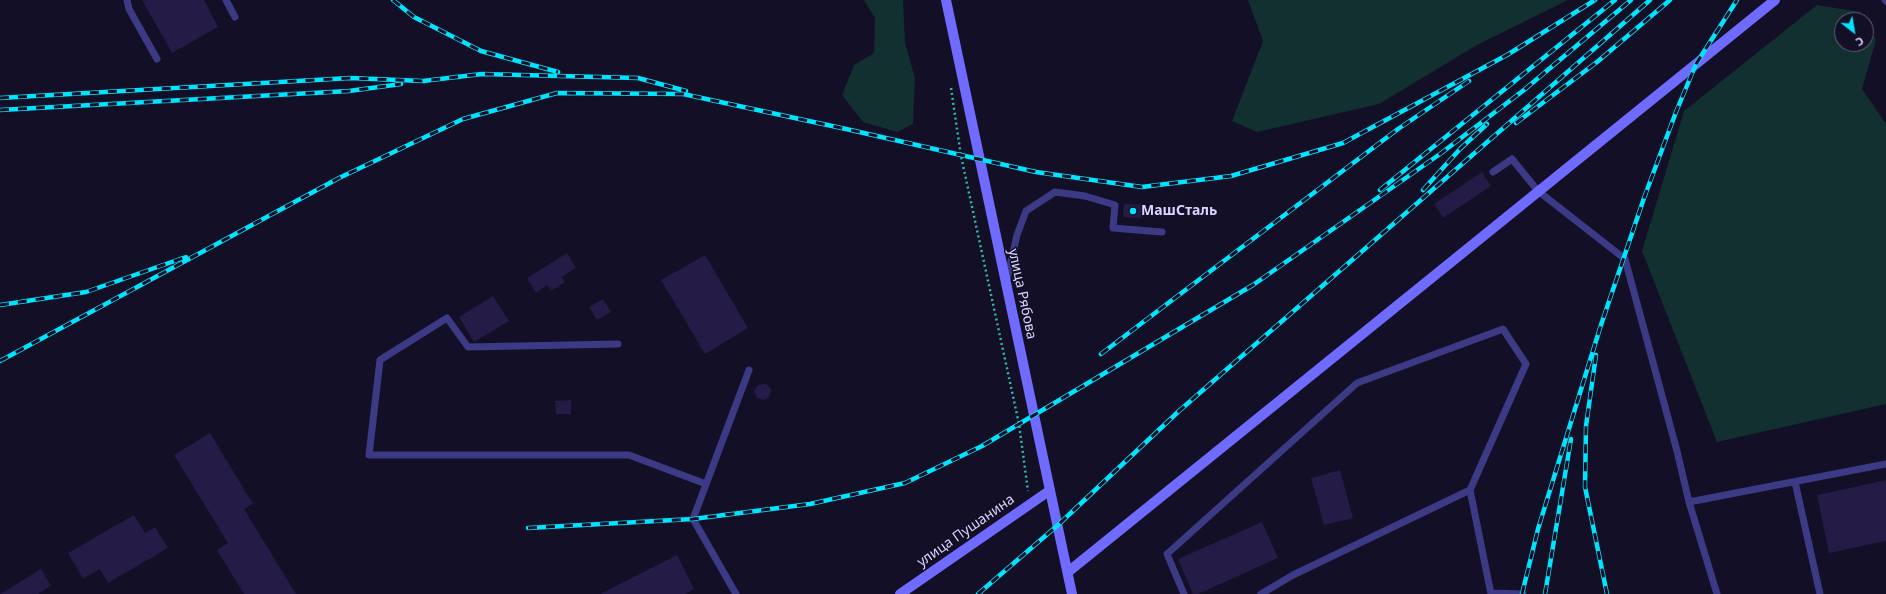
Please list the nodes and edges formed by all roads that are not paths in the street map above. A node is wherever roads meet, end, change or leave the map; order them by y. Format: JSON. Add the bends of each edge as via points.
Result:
{"nodes":[{"id":1,"x":128,"y":0,"type":"edge"},
{"id":2,"x":226,"y":0,"type":"edge"},
{"id":3,"x":946,"y":0,"type":"edge"},
{"id":4,"x":1774,"y":0,"type":"edge"},
{"id":5,"x":235,"y":17,"type":"dead end"},
{"id":6,"x":157,"y":59,"type":"dead end"},
{"id":7,"x":1493,"y":172,"type":"dead end"},
{"id":8,"x":1538,"y":191,"type":"junction"},
{"id":9,"x":1162,"y":232,"type":"dead end"},
{"id":10,"x":1006,"y":283,"type":"junction"},
{"id":11,"x":618,"y":344,"type":"dead end"},
{"id":12,"x":749,"y":370,"type":"dead end"},
{"id":13,"x":1886,"y":464,"type":"edge"},
{"id":14,"x":1795,"y":482,"type":"junction"},
{"id":15,"x":706,"y":484,"type":"junction"},
{"id":16,"x":1049,"y":490,"type":"junction"},
{"id":17,"x":1470,"y":490,"type":"junction"},
{"id":18,"x":1689,"y":502,"type":"junction"},
{"id":19,"x":1068,"y":572,"type":"junction"},
{"id":20,"x":1492,"y":593,"type":"edge"},
{"id":21,"x":736,"y":594,"type":"edge"},
{"id":22,"x":900,"y":594,"type":"edge"},
{"id":23,"x":1072,"y":594,"type":"edge"},
{"id":24,"x":1184,"y":594,"type":"edge"},
{"id":25,"x":1261,"y":594,"type":"edge"},
{"id":26,"x":1523,"y":594,"type":"edge"},
{"id":27,"x":1717,"y":594,"type":"edge"},
{"id":28,"x":1820,"y":594,"type":"edge"}],
"edges":[{"from":1,"to":6,"type":"lane","via":[[129,9]]},
{"from":2,"to":5,"type":"lane"},
{"from":3,"to":10,"type":"street","name":"улица Рябова"},
{"from":4,"to":8,"type":"street"},
{"from":7,"to":8,"type":"lane","via":[[1512,159]]},
{"from":8,"to":18,"type":"lane","via":[[1625,259],[1678,451]]},
{"from":8,"to":19,"type":"street"},
{"from":9,"to":10,"type":"lane","via":[[1114,228],[1115,205],[1085,196],[1055,192],[1026,211],[1017,235]]},
{"from":10,"to":16,"type":"street","name":"улица Рябова"},
{"from":11,"to":15,"type":"lane","via":[[468,347],[446,318],[380,360],[369,454],[629,455]]},
{"from":12,"to":15,"type":"lane"},
{"from":13,"to":14,"type":"lane"},
{"from":14,"to":18,"type":"lane"},
{"from":14,"to":28,"type":"lane"},
{"from":15,"to":21,"type":"lane","via":[[693,519]]},
{"from":16,"to":19,"type":"street","name":"улица Рябова"},
{"from":16,"to":22,"type":"street","name":"улица Пушанина"},
{"from":17,"to":20,"type":"lane"},
{"from":17,"to":24,"type":"lane","via":[[1526,364],[1503,329],[1357,383],[1166,554]]},
{"from":17,"to":25,"type":"lane","via":[[1293,575]]},
{"from":18,"to":27,"type":"lane"},
{"from":19,"to":23,"type":"street","name":"улица Рябова"},
{"from":20,"to":26,"type":"lane"}]}
